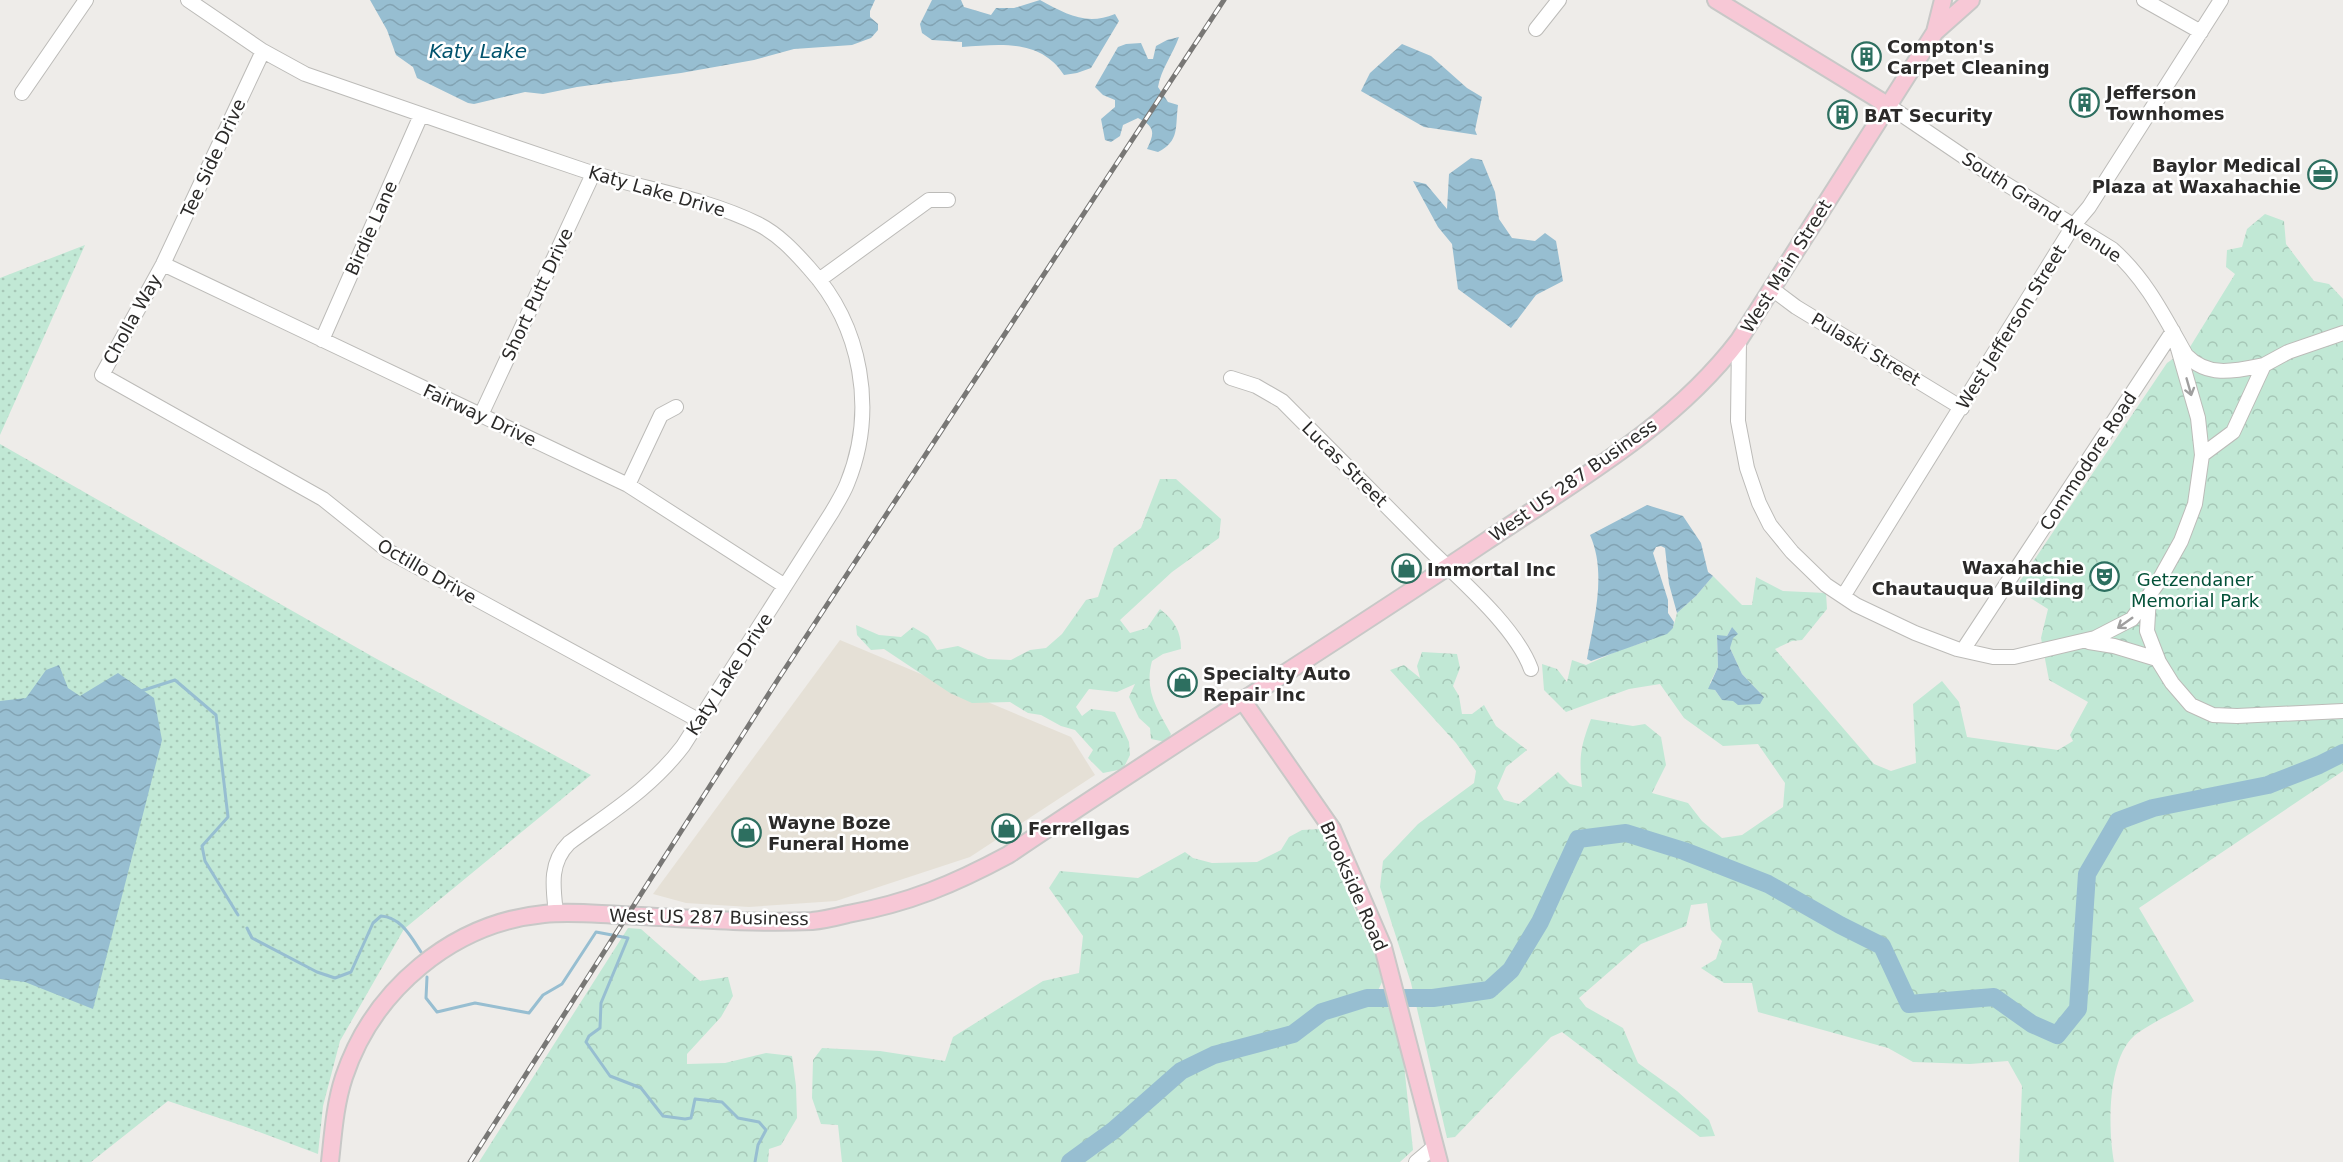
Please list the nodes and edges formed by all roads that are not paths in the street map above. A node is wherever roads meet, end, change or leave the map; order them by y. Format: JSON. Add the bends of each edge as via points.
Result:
{"nodes":[{"id":1,"x":86,"y":0,"type":"edge"},
{"id":2,"x":188,"y":0,"type":"edge"},
{"id":3,"x":1559,"y":0,"type":"edge"},
{"id":4,"x":1716,"y":0,"type":"edge"},
{"id":5,"x":1943,"y":0,"type":"edge"},
{"id":6,"x":1971,"y":0,"type":"edge"},
{"id":7,"x":2144,"y":0,"type":"edge"},
{"id":8,"x":2221,"y":0,"type":"edge"},
{"id":9,"x":1536,"y":29,"type":"dead end"},
{"id":10,"x":1935,"y":32,"type":"junction"},
{"id":11,"x":2201,"y":32,"type":"junction"},
{"id":12,"x":263,"y":51,"type":"junction"},
{"id":13,"x":22,"y":93,"type":"dead end"},
{"id":14,"x":1889,"y":105,"type":"junction"},
{"id":15,"x":421,"y":115,"type":"junction"},
{"id":16,"x":592,"y":174,"type":"junction"},
{"id":17,"x":948,"y":200,"type":"dead end"},
{"id":18,"x":2073,"y":226,"type":"junction"},
{"id":19,"x":162,"y":264,"type":"junction"},
{"id":20,"x":819,"y":280,"type":"junction"},
{"id":21,"x":1772,"y":289,"type":"junction"},
{"id":22,"x":2173,"y":331,"type":"junction"},
{"id":23,"x":2343,"y":333,"type":"edge"},
{"id":24,"x":322,"y":340,"type":"junction"},
{"id":25,"x":1739,"y":340,"type":"junction"},
{"id":26,"x":2264,"y":365,"type":"junction"},
{"id":27,"x":102,"y":375,"type":"joint"},
{"id":28,"x":1231,"y":378,"type":"dead end"},
{"id":29,"x":676,"y":407,"type":"dead end"},
{"id":30,"x":1962,"y":408,"type":"junction"},
{"id":31,"x":481,"y":415,"type":"junction"},
{"id":32,"x":2202,"y":456,"type":"junction"},
{"id":33,"x":628,"y":485,"type":"junction"},
{"id":34,"x":1448,"y":567,"type":"junction"},
{"id":35,"x":785,"y":586,"type":"junction"},
{"id":36,"x":1844,"y":595,"type":"junction"},
{"id":37,"x":2149,"y":596,"type":"junction"},
{"id":38,"x":2084,"y":641,"type":"junction"},
{"id":39,"x":1963,"y":650,"type":"junction"},
{"id":40,"x":2157,"y":659,"type":"junction"},
{"id":41,"x":1531,"y":669,"type":"dead end"},
{"id":42,"x":1243,"y":701,"type":"junction"},
{"id":43,"x":2343,"y":711,"type":"edge"},
{"id":44,"x":698,"y":720,"type":"junction"},
{"id":45,"x":556,"y":913,"type":"junction"},
{"id":46,"x":1437,"y":1154,"type":"edge"},
{"id":47,"x":330,"y":1162,"type":"edge"},
{"id":48,"x":1416,"y":1162,"type":"edge"}],
"edges":[{"from":1,"to":13,"type":"street"},
{"from":2,"to":12,"type":"street","name":"Katy Lake Drive"},
{"from":3,"to":9,"type":"street"},
{"from":4,"to":14,"type":"main road"},
{"from":5,"to":10,"type":"main road","name":"West Main Street"},
{"from":6,"to":10,"type":"main road","name":"West Main Street"},
{"from":7,"to":11,"type":"street"},
{"from":8,"to":11,"type":"street","name":"West Jefferson Street"},
{"from":10,"to":14,"type":"main road","name":"West Main Street"},
{"from":11,"to":18,"type":"street","name":"West Jefferson Street"},
{"from":12,"to":15,"type":"street","name":"Katy Lake Drive","via":[[305,74]]},
{"from":12,"to":19,"type":"street","name":"Tee Side Drive"},
{"from":14,"to":18,"type":"street","name":"South Grand Avenue"},
{"from":14,"to":21,"type":"main road","name":"West Main Street"},
{"from":15,"to":16,"type":"street","name":"Katy Lake Drive"},
{"from":15,"to":24,"type":"street","name":"Birdie Lane"},
{"from":16,"to":20,"type":"street","name":"Katy Lake Drive","via":[[701,200],[760,225],[790,246]]},
{"from":16,"to":31,"type":"street","name":"Short Putt Drive"},
{"from":17,"to":20,"type":"street","via":[[928,200]]},
{"from":18,"to":22,"type":"street","name":"South Grand Avenue","via":[[2127,262],[2158,303]]},
{"from":18,"to":30,"type":"street","name":"West Jefferson Street"},
{"from":19,"to":24,"type":"street","name":"Fairway Drive"},
{"from":19,"to":27,"type":"street","name":"Cholla Way"},
{"from":20,"to":35,"type":"street","name":"Katy Lake Drive","via":[[831,295],[856,354],[862,384],[862,415],[847,484]]},
{"from":21,"to":25,"type":"main road","name":"West Main Street"},
{"from":21,"to":30,"type":"street","name":"Pulaski Street"},
{"from":22,"to":26,"type":"street","via":[[2186,355],[2203,368],[2220,372]]},
{"from":22,"to":32,"type":"street","one_way":true,"via":[[2198,418]]},
{"from":22,"to":39,"type":"street","name":"Commodore Road"},
{"from":23,"to":26,"type":"street","via":[[2288,352]]},
{"from":24,"to":31,"type":"street","name":"Fairway Drive"},
{"from":25,"to":34,"type":"main road","name":"West US 287 Business","via":[[1710,374],[1640,438]]},
{"from":25,"to":36,"type":"street","name":"West Main Street","via":[[1738,421],[1759,503],[1770,525],[1792,552],[1826,585]]},
{"from":26,"to":32,"type":"street","via":[[2233,432]]},
{"from":27,"to":44,"type":"street","name":"Octillo Drive","via":[[323,499],[388,551]]},
{"from":28,"to":34,"type":"street","name":"Lucas Street","via":[[1257,386],[1282,401]]},
{"from":29,"to":33,"type":"street","via":[[661,414]]},
{"from":30,"to":36,"type":"street","name":"West Jefferson Street"},
{"from":31,"to":33,"type":"street","name":"Fairway Drive"},
{"from":32,"to":37,"type":"street","via":[[2195,504],[2181,541]]},
{"from":33,"to":35,"type":"street","name":"Fairway Drive"},
{"from":34,"to":41,"type":"street","name":"Lucas Street","via":[[1514,637]]},
{"from":34,"to":42,"type":"main road","name":"West US 287 Business"},
{"from":35,"to":44,"type":"street","name":"Katy Lake Drive"},
{"from":36,"to":39,"type":"street","name":"West Main Street","via":[[1856,605],[1915,633]]},
{"from":37,"to":38,"type":"street","one_way":true,"via":[[2132,619]]},
{"from":37,"to":40,"type":"street","via":[[2147,631]]},
{"from":38,"to":39,"type":"street","name":"West Main Street","via":[[2014,657]]},
{"from":38,"to":40,"type":"street","via":[[2113,645]]},
{"from":40,"to":43,"type":"street","via":[[2191,705],[2213,715]]},
{"from":42,"to":45,"type":"main road","name":"West US 287 Business","via":[[1008,855],[959,882],[909,900],[814,920]]},
{"from":42,"to":46,"type":"main road","name":"Brookside Road","via":[[1332,829],[1376,925]]},
{"from":44,"to":45,"type":"street","name":"Katy Lake Drive","via":[[665,769],[560,851],[553,874]]},
{"from":45,"to":47,"type":"main road","name":"West US 287 Business","via":[[506,920],[471,933],[434,956],[395,989],[368,1025],[351,1059],[338,1102]]},
{"from":46,"to":48,"type":"street"}]}
